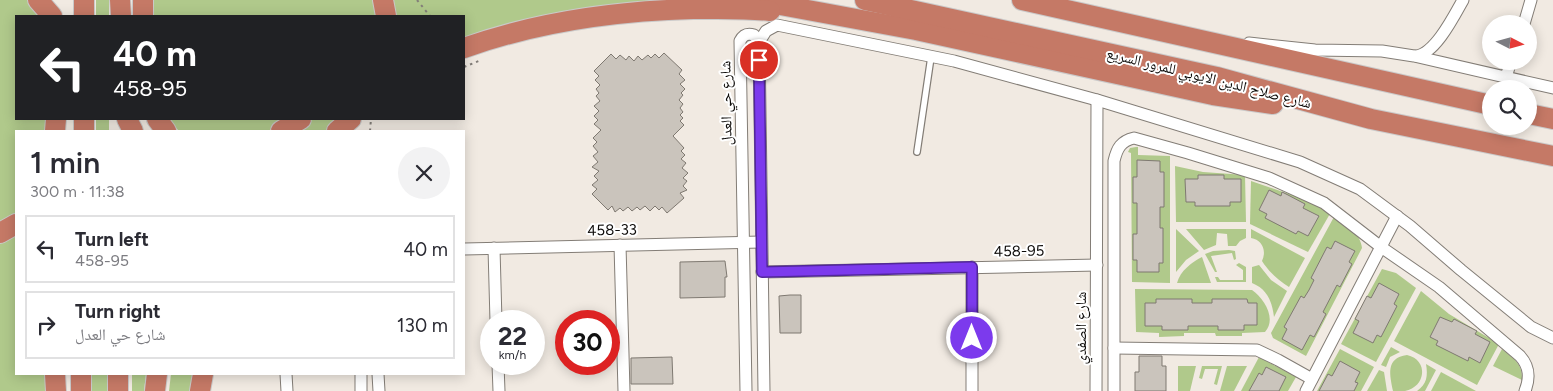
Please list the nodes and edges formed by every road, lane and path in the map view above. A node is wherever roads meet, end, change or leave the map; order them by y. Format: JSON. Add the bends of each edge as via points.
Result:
{"nodes":[{"id":1,"x":38,"y":0,"type":"edge"},
{"id":2,"x":84,"y":0,"type":"edge"},
{"id":3,"x":120,"y":0,"type":"edge"},
{"id":4,"x":143,"y":0,"type":"edge"},
{"id":5,"x":383,"y":0,"type":"edge"},
{"id":6,"x":417,"y":0,"type":"edge"},
{"id":7,"x":753,"y":0,"type":"edge"},
{"id":8,"x":865,"y":0,"type":"edge"},
{"id":9,"x":1022,"y":0,"type":"edge"},
{"id":10,"x":1463,"y":0,"type":"edge"},
{"id":11,"x":1531,"y":0,"type":"edge"},
{"id":12,"x":56,"y":8,"type":"edge"},
{"id":13,"x":84,"y":15,"type":"edge"},
{"id":14,"x":120,"y":15,"type":"edge"},
{"id":15,"x":143,"y":15,"type":"edge"},
{"id":16,"x":386,"y":15,"type":"edge"},
{"id":17,"x":429,"y":15,"type":"edge"},
{"id":18,"x":1527,"y":15,"type":"edge"},
{"id":19,"x":841,"y":16,"type":"junction"},
{"id":20,"x":916,"y":30,"type":"junction"},
{"id":21,"x":759,"y":42,"type":"junction"},
{"id":22,"x":1222,"y":44,"type":"junction"},
{"id":23,"x":465,"y":48,"type":"edge"},
{"id":24,"x":914,"y":52,"type":"junction"},
{"id":25,"x":1414,"y":56,"type":"junction"},
{"id":26,"x":931,"y":57,"type":"junction"},
{"id":27,"x":1508,"y":70,"type":"edge"},
{"id":28,"x":1506,"y":76,"type":"junction"},
{"id":29,"x":1553,"y":88,"type":"edge"},
{"id":30,"x":1097,"y":100,"type":"junction"},
{"id":31,"x":1482,"y":103,"type":"edge"},
{"id":32,"x":1537,"y":116,"type":"edge"},
{"id":33,"x":1371,"y":119,"type":"junction"},
{"id":34,"x":1553,"y":119,"type":"edge"},
{"id":35,"x":299,"y":120,"type":"edge"},
{"id":36,"x":350,"y":120,"type":"edge"},
{"id":37,"x":283,"y":130,"type":"edge"},
{"id":38,"x":338,"y":130,"type":"edge"},
{"id":39,"x":917,"y":152,"type":"dead end"},
{"id":40,"x":1553,"y":156,"type":"edge"},
{"id":41,"x":1397,"y":216,"type":"junction"},
{"id":42,"x":15,"y":225,"type":"edge"},
{"id":43,"x":0,"y":233,"type":"edge"},
{"id":44,"x":761,"y":242,"type":"junction"},
{"id":45,"x":742,"y":243,"type":"junction"},
{"id":46,"x":620,"y":245,"type":"junction"},
{"id":47,"x":1381,"y":247,"type":"junction"},
{"id":48,"x":494,"y":248,"type":"junction"},
{"id":49,"x":465,"y":249,"type":"edge"},
{"id":50,"x":1096,"y":265,"type":"junction"},
{"id":51,"x":972,"y":267,"type":"junction"},
{"id":52,"x":762,"y":272,"type":"junction"},
{"id":53,"x":496,"y":310,"type":"edge"},
{"id":54,"x":1553,"y":338,"type":"edge"},
{"id":55,"x":1114,"y":348,"type":"junction"},
{"id":56,"x":55,"y":375,"type":"edge"},
{"id":57,"x":81,"y":375,"type":"edge"},
{"id":58,"x":118,"y":375,"type":"edge"},
{"id":59,"x":157,"y":375,"type":"edge"},
{"id":60,"x":203,"y":375,"type":"edge"},
{"id":61,"x":286,"y":375,"type":"edge"},
{"id":62,"x":361,"y":375,"type":"edge"},
{"id":63,"x":378,"y":375,"type":"edge"},
{"id":64,"x":498,"y":375,"type":"edge"},
{"id":65,"x":1312,"y":380,"type":"junction"},
{"id":66,"x":56,"y":391,"type":"edge"},
{"id":67,"x":81,"y":391,"type":"edge"},
{"id":68,"x":118,"y":391,"type":"edge"},
{"id":69,"x":155,"y":391,"type":"edge"},
{"id":70,"x":200,"y":391,"type":"edge"},
{"id":71,"x":287,"y":391,"type":"edge"},
{"id":72,"x":361,"y":391,"type":"edge"},
{"id":73,"x":379,"y":391,"type":"edge"},
{"id":74,"x":499,"y":391,"type":"edge"},
{"id":75,"x":624,"y":391,"type":"edge"},
{"id":76,"x":746,"y":391,"type":"edge"},
{"id":77,"x":764,"y":391,"type":"edge"},
{"id":78,"x":972,"y":391,"type":"edge"},
{"id":79,"x":1096,"y":391,"type":"edge"},
{"id":80,"x":1114,"y":391,"type":"edge"},
{"id":81,"x":1306,"y":391,"type":"edge"},
{"id":82,"x":1525,"y":391,"type":"edge"}],
"edges":[{"from":1,"to":12,"type":"highway"},
{"from":2,"to":13,"type":"highway"},
{"from":3,"to":14,"type":"highway"},
{"from":4,"to":15,"type":"highway"},
{"from":5,"to":16,"type":"highway"},
{"from":6,"to":17,"type":"path"},
{"from":7,"to":19,"type":"highway"},
{"from":8,"to":33,"type":"highway","name":"شارع صلاح الدين الايوبي للمرور السريع","via":[[1217,78]]},
{"from":9,"to":22,"type":"highway"},
{"from":10,"to":25,"type":"street","via":[[1433,46],[1426,53]]},
{"from":11,"to":18,"type":"street"},
{"from":19,"to":20,"type":"highway"},
{"from":19,"to":23,"type":"highway","via":[[746,8],[660,10],[530,28]]},
{"from":20,"to":24,"type":"street"},
{"from":20,"to":33,"type":"highway","via":[[1214,95]]},
{"from":21,"to":24,"type":"street","via":[[766,31],[777,25]]},
{"from":21,"to":44,"type":"street"},
{"from":21,"to":45,"type":"street","name":"شارع حي العدل","via":[[748,33],[740,41]]},
{"from":22,"to":25,"type":"street","via":[[1376,50]]},
{"from":22,"to":31,"type":"highway"},
{"from":24,"to":26,"type":"street"},
{"from":25,"to":28,"type":"street"},
{"from":26,"to":30,"type":"street"},
{"from":26,"to":39,"type":"lane"},
{"from":27,"to":28,"type":"street"},
{"from":28,"to":29,"type":"street"},
{"from":30,"to":41,"type":"street","via":[[1300,162],[1360,189]]},
{"from":30,"to":50,"type":"street","name":"شارع الصفدي"},
{"from":32,"to":34,"type":"highway"},
{"from":33,"to":40,"type":"highway","name":"شارع صلاح الدين الايوبي للمرور السريع"},
{"from":35,"to":37,"type":"highway"},
{"from":36,"to":38,"type":"highway"},
{"from":41,"to":47,"type":"street"},
{"from":41,"to":54,"type":"street","via":[[1531,327]]},
{"from":42,"to":43,"type":"highway"},
{"from":44,"to":45,"type":"street","name":"458-33"},
{"from":44,"to":52,"type":"street"},
{"from":45,"to":46,"type":"street","name":"458-33"},
{"from":45,"to":76,"type":"street","name":"شارع حي العدل"},
{"from":46,"to":48,"type":"street","name":"458-33"},
{"from":46,"to":75,"type":"street"},
{"from":47,"to":55,"type":"street","via":[[1324,203],[1268,178],[1134,138],[1127,140],[1119,147],[1114,161]]},
{"from":47,"to":65,"type":"street"},
{"from":47,"to":82,"type":"street","via":[[1439,287],[1520,356],[1528,370]]},
{"from":48,"to":49,"type":"street","name":"458-33"},
{"from":48,"to":53,"type":"street"},
{"from":50,"to":51,"type":"street","name":"458-95"},
{"from":50,"to":79,"type":"street","name":"شارع الصفدي"},
{"from":51,"to":52,"type":"street","name":"458-95"},
{"from":51,"to":78,"type":"street"},
{"from":52,"to":77,"type":"street"},
{"from":55,"to":65,"type":"street","via":[[1257,350]]},
{"from":55,"to":80,"type":"street"},
{"from":56,"to":66,"type":"highway"},
{"from":57,"to":67,"type":"highway"},
{"from":58,"to":68,"type":"highway"},
{"from":59,"to":69,"type":"highway"},
{"from":60,"to":70,"type":"highway"},
{"from":61,"to":71,"type":"street"},
{"from":62,"to":72,"type":"street"},
{"from":63,"to":73,"type":"street"},
{"from":64,"to":74,"type":"street"},
{"from":65,"to":81,"type":"street"}]}
